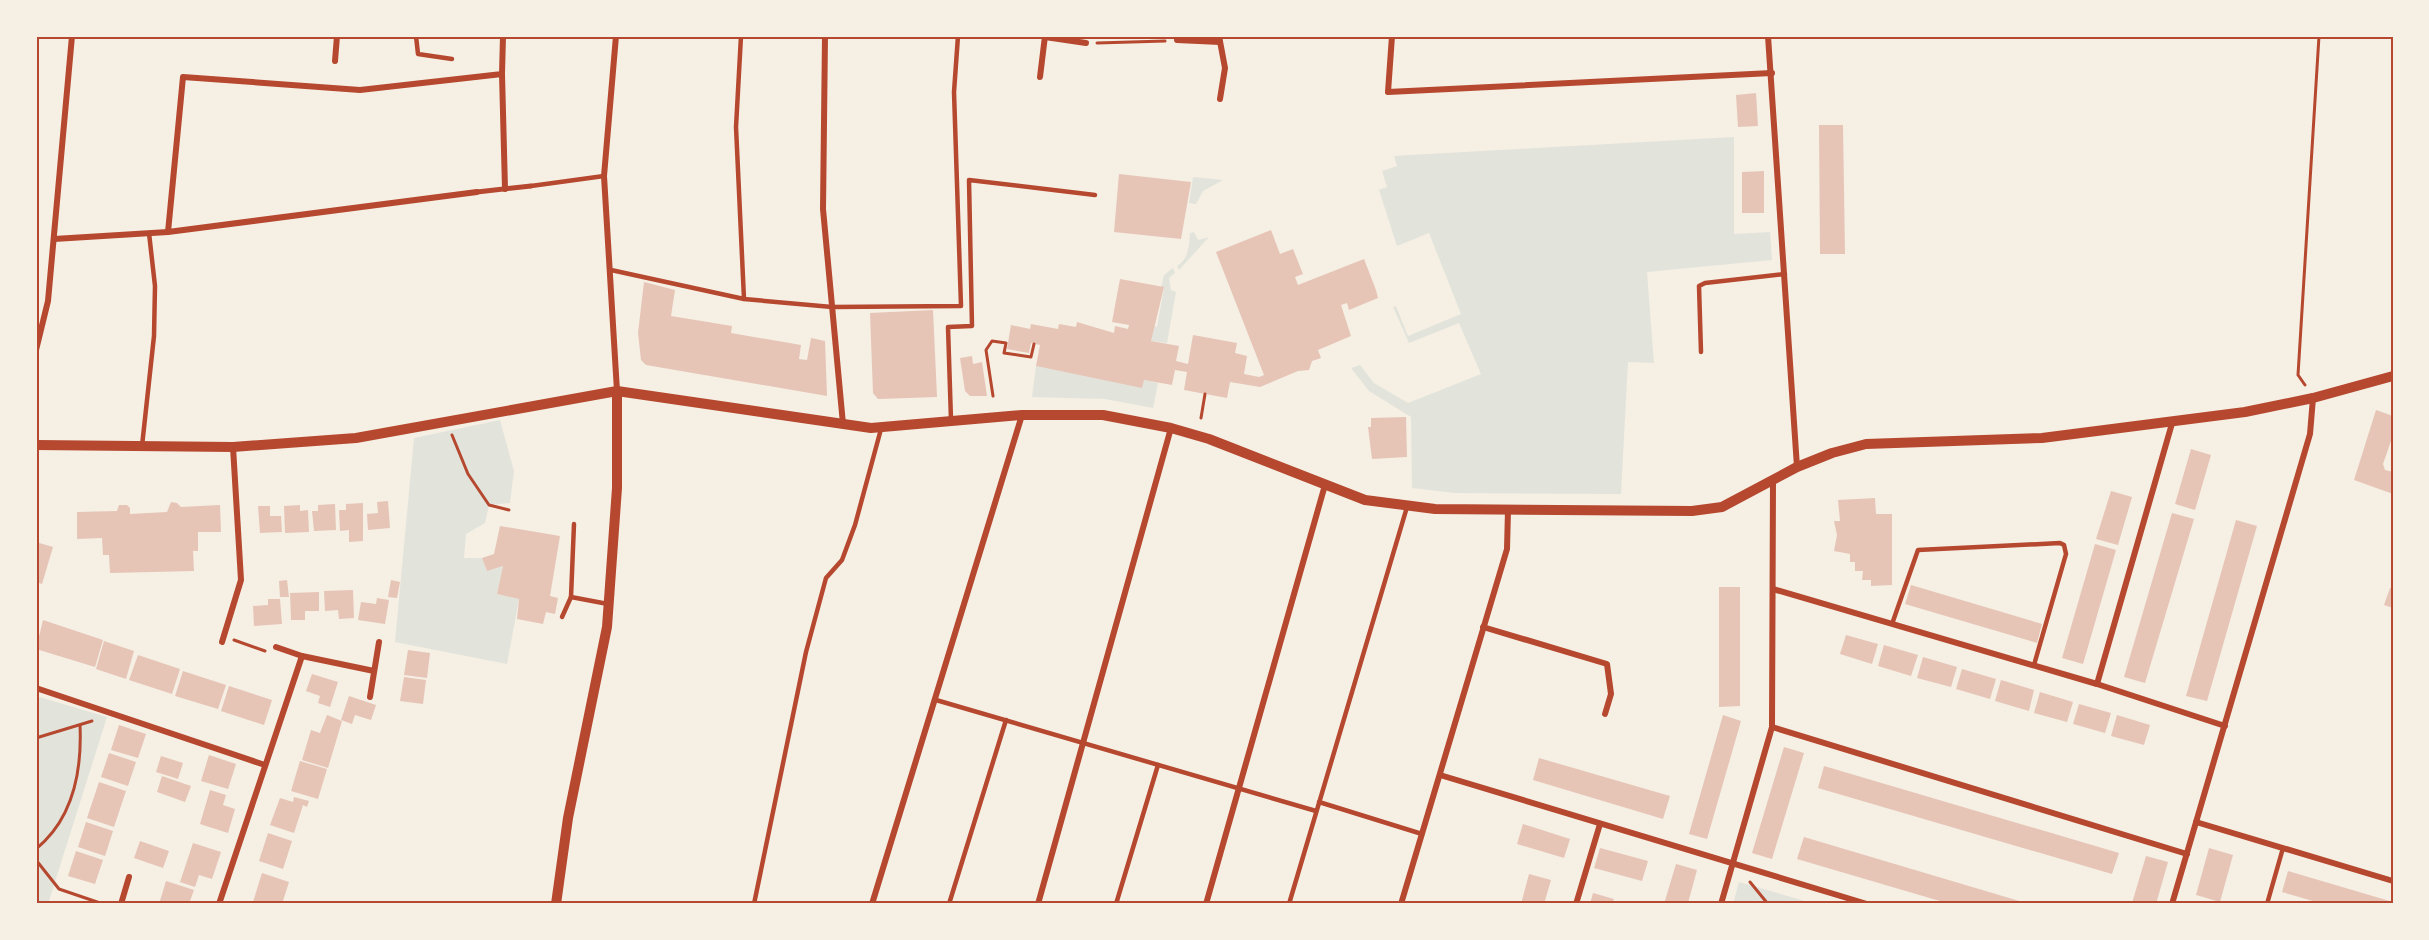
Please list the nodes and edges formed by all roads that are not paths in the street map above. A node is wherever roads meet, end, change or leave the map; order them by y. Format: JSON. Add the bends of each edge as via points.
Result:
{"nodes":[{"id":1,"x":72,"y":36,"type":"edge"},
{"id":2,"x":338,"y":36,"type":"edge"},
{"id":3,"x":416,"y":36,"type":"edge"},
{"id":4,"x":504,"y":36,"type":"edge"},
{"id":5,"x":616,"y":36,"type":"edge"},
{"id":6,"x":741,"y":36,"type":"edge"},
{"id":7,"x":825,"y":36,"type":"edge"},
{"id":8,"x":958,"y":36,"type":"edge"},
{"id":9,"x":1045,"y":36,"type":"edge"},
{"id":10,"x":1392,"y":36,"type":"edge"},
{"id":11,"x":1768,"y":36,"type":"edge"},
{"id":12,"x":1220,"y":39,"type":"edge"},
{"id":13,"x":1177,"y":40,"type":"road end"},
{"id":14,"x":1086,"y":43,"type":"road end"},
{"id":15,"x":452,"y":58,"type":"dead end"},
{"id":16,"x":335,"y":61,"type":"dead end"},
{"id":17,"x":1772,"y":73,"type":"junction"},
{"id":18,"x":502,"y":74,"type":"junction"},
{"id":19,"x":1040,"y":77,"type":"dead end"},
{"id":20,"x":1221,"y":99,"type":"dead end"},
{"id":21,"x":604,"y":176,"type":"junction"},
{"id":22,"x":531,"y":186,"type":"joint"},
{"id":23,"x":505,"y":189,"type":"junction"},
{"id":24,"x":477,"y":192,"type":"joint"},
{"id":25,"x":1095,"y":195,"type":"dead end"},
{"id":26,"x":168,"y":232,"type":"junction"},
{"id":27,"x":149,"y":233,"type":"junction"},
{"id":28,"x":54,"y":239,"type":"junction"},
{"id":29,"x":611,"y":270,"type":"junction"},
{"id":30,"x":1785,"y":274,"type":"junction"},
{"id":31,"x":744,"y":299,"type":"junction"},
{"id":32,"x":832,"y":307,"type":"junction"},
{"id":33,"x":36,"y":312,"type":"edge"},
{"id":34,"x":46,"y":313,"type":"junction"},
{"id":35,"x":36,"y":350,"type":"edge"},
{"id":36,"x":1701,"y":352,"type":"dead end"},
{"id":37,"x":2393,"y":376,"type":"edge"},
{"id":38,"x":617,"y":391,"type":"junction"},
{"id":39,"x":2313,"y":398,"type":"junction"},
{"id":40,"x":1022,"y":415,"type":"junction"},
{"id":41,"x":951,"y":420,"type":"junction"},
{"id":42,"x":2173,"y":420,"type":"junction"},
{"id":43,"x":843,"y":425,"type":"junction"},
{"id":44,"x":881,"y":427,"type":"junction"},
{"id":45,"x":1170,"y":428,"type":"junction"},
{"id":46,"x":36,"y":445,"type":"edge"},
{"id":47,"x":142,"y":446,"type":"junction"},
{"id":48,"x":233,"y":447,"type":"junction"},
{"id":49,"x":1797,"y":467,"type":"junction"},
{"id":50,"x":1773,"y":481,"type":"junction"},
{"id":51,"x":1325,"y":485,"type":"junction"},
{"id":52,"x":1407,"y":505,"type":"junction"},
{"id":53,"x":1508,"y":510,"type":"junction"},
{"id":54,"x":574,"y":524,"type":"dead end"},
{"id":55,"x":1773,"y":589,"type":"junction"},
{"id":56,"x":571,"y":597,"type":"junction"},
{"id":57,"x":608,"y":604,"type":"junction"},
{"id":58,"x":562,"y":617,"type":"dead end"},
{"id":59,"x":1893,"y":624,"type":"junction"},
{"id":60,"x":1484,"y":627,"type":"junction"},
{"id":61,"x":223,"y":639,"type":"road end"},
{"id":62,"x":379,"y":642,"type":"dead end"},
{"id":63,"x":276,"y":647,"type":"road end"},
{"id":64,"x":302,"y":656,"type":"junction"},
{"id":65,"x":2034,"y":665,"type":"junction"},
{"id":66,"x":374,"y":671,"type":"junction"},
{"id":67,"x":2097,"y":684,"type":"junction"},
{"id":68,"x":36,"y":688,"type":"edge"},
{"id":69,"x":370,"y":697,"type":"dead end"},
{"id":70,"x":936,"y":700,"type":"junction"},
{"id":71,"x":1605,"y":714,"type":"dead end"},
{"id":72,"x":1006,"y":720,"type":"junction"},
{"id":73,"x":2225,"y":726,"type":"junction"},
{"id":74,"x":1772,"y":728,"type":"junction"},
{"id":75,"x":1083,"y":743,"type":"junction"},
{"id":76,"x":265,"y":765,"type":"junction"},
{"id":77,"x":1158,"y":765,"type":"junction"},
{"id":78,"x":1440,"y":775,"type":"junction"},
{"id":79,"x":1240,"y":788,"type":"junction"},
{"id":80,"x":1319,"y":802,"type":"junction"},
{"id":81,"x":1316,"y":811,"type":"junction"},
{"id":82,"x":2196,"y":822,"type":"junction"},
{"id":83,"x":1600,"y":824,"type":"junction"},
{"id":84,"x":1422,"y":834,"type":"junction"},
{"id":85,"x":2283,"y":848,"type":"junction"},
{"id":86,"x":2187,"y":854,"type":"junction"},
{"id":87,"x":1734,"y":864,"type":"junction"},
{"id":88,"x":129,"y":877,"type":"dead end"},
{"id":89,"x":2393,"y":881,"type":"edge"},
{"id":90,"x":121,"y":904,"type":"edge"},
{"id":91,"x":219,"y":904,"type":"edge"},
{"id":92,"x":556,"y":904,"type":"edge"},
{"id":93,"x":754,"y":904,"type":"edge"},
{"id":94,"x":872,"y":904,"type":"edge"},
{"id":95,"x":949,"y":904,"type":"edge"},
{"id":96,"x":1038,"y":904,"type":"edge"},
{"id":97,"x":1116,"y":904,"type":"edge"},
{"id":98,"x":1206,"y":904,"type":"edge"},
{"id":99,"x":1289,"y":904,"type":"edge"},
{"id":100,"x":1401,"y":904,"type":"edge"},
{"id":101,"x":1575,"y":904,"type":"edge"},
{"id":102,"x":1721,"y":904,"type":"edge"},
{"id":103,"x":1867,"y":904,"type":"edge"},
{"id":104,"x":2172,"y":904,"type":"edge"},
{"id":105,"x":2267,"y":904,"type":"edge"}],
"edges":[{"from":1,"to":28,"type":"street"},
{"from":2,"to":16,"type":"street"},
{"from":3,"to":15,"type":"lane","via":[[417,54]]},
{"from":4,"to":18,"type":"street"},
{"from":5,"to":21,"type":"street"},
{"from":6,"to":31,"type":"lane","via":[[736,127]]},
{"from":7,"to":32,"type":"street","via":[[823,209]]},
{"from":8,"to":32,"type":"lane","via":[[954,92],[961,306]]},
{"from":9,"to":14,"type":"street"},
{"from":9,"to":19,"type":"street"},
{"from":10,"to":17,"type":"street","via":[[1388,92]]},
{"from":11,"to":17,"type":"street"},
{"from":12,"to":13,"type":"street"},
{"from":12,"to":20,"type":"street","via":[[1225,68]]},
{"from":17,"to":30,"type":"street"},
{"from":18,"to":23,"type":"street"},
{"from":18,"to":26,"type":"street","via":[[360,90],[183,77]]},
{"from":21,"to":22,"type":"lane"},
{"from":21,"to":29,"type":"street"},
{"from":22,"to":23,"type":"street"},
{"from":23,"to":24,"type":"street"},
{"from":24,"to":26,"type":"street"},
{"from":25,"to":41,"type":"lane","via":[[969,180],[972,326],[948,327]]},
{"from":26,"to":27,"type":"street"},
{"from":27,"to":28,"type":"street"},
{"from":27,"to":47,"type":"lane","via":[[154,336]]},
{"from":28,"to":34,"type":"street"},
{"from":29,"to":31,"type":"lane"},
{"from":29,"to":38,"type":"street"},
{"from":30,"to":36,"type":"lane","via":[[1699,286]]},
{"from":30,"to":49,"type":"street"},
{"from":31,"to":32,"type":"lane"},
{"from":32,"to":43,"type":"street"},
{"from":33,"to":34,"type":"street"},
{"from":34,"to":35,"type":"street"},
{"from":37,"to":39,"type":"street"},
{"from":38,"to":43,"type":"street"},
{"from":38,"to":48,"type":"street","via":[[356,438]]},
{"from":38,"to":57,"type":"street","via":[[617,488]]},
{"from":39,"to":42,"type":"street","via":[[2245,412]]},
{"from":39,"to":73,"type":"street","via":[[2310,434]]},
{"from":40,"to":41,"type":"street"},
{"from":40,"to":45,"type":"street","via":[[1103,415]]},
{"from":40,"to":70,"type":"street"},
{"from":41,"to":44,"type":"street"},
{"from":42,"to":49,"type":"street","via":[[2043,438],[1866,444]]},
{"from":42,"to":67,"type":"street"},
{"from":43,"to":44,"type":"street"},
{"from":44,"to":93,"type":"lane","via":[[855,525],[842,560],[826,578],[806,652]]},
{"from":45,"to":51,"type":"street","via":[[1209,439]]},
{"from":45,"to":75,"type":"street"},
{"from":46,"to":47,"type":"street"},
{"from":47,"to":48,"type":"street"},
{"from":48,"to":61,"type":"street","via":[[241,580]]},
{"from":49,"to":50,"type":"street"},
{"from":50,"to":53,"type":"street","via":[[1722,507],[1692,511]]},
{"from":50,"to":55,"type":"street"},
{"from":51,"to":52,"type":"street","via":[[1365,500]]},
{"from":51,"to":79,"type":"street"},
{"from":52,"to":53,"type":"street"},
{"from":52,"to":80,"type":"lane"},
{"from":53,"to":60,"type":"street","via":[[1507,549]]},
{"from":54,"to":56,"type":"lane"},
{"from":55,"to":59,"type":"street"},
{"from":55,"to":74,"type":"street"},
{"from":56,"to":57,"type":"lane"},
{"from":56,"to":58,"type":"lane"},
{"from":57,"to":92,"type":"street"},
{"from":59,"to":65,"type":"street"},
{"from":59,"to":65,"type":"lane","via":[[1918,550],[2064,544],[2066,554]]},
{"from":60,"to":71,"type":"street","via":[[1607,664],[1611,694]]},
{"from":60,"to":78,"type":"street"},
{"from":62,"to":66,"type":"street"},
{"from":63,"to":64,"type":"street"},
{"from":64,"to":66,"type":"street"},
{"from":64,"to":76,"type":"street"},
{"from":65,"to":67,"type":"street"},
{"from":66,"to":69,"type":"street"},
{"from":67,"to":73,"type":"street"},
{"from":68,"to":76,"type":"street"},
{"from":70,"to":72,"type":"lane"},
{"from":70,"to":94,"type":"street"},
{"from":72,"to":75,"type":"lane"},
{"from":72,"to":95,"type":"lane"},
{"from":73,"to":82,"type":"street"},
{"from":74,"to":86,"type":"street"},
{"from":74,"to":87,"type":"street"},
{"from":75,"to":77,"type":"lane"},
{"from":75,"to":96,"type":"street"},
{"from":76,"to":91,"type":"street"},
{"from":77,"to":79,"type":"lane"},
{"from":77,"to":97,"type":"lane"},
{"from":78,"to":83,"type":"street"},
{"from":78,"to":84,"type":"street"},
{"from":79,"to":81,"type":"lane"},
{"from":79,"to":98,"type":"street"},
{"from":80,"to":81,"type":"lane"},
{"from":80,"to":84,"type":"lane"},
{"from":81,"to":99,"type":"lane"},
{"from":82,"to":85,"type":"street"},
{"from":82,"to":86,"type":"street"},
{"from":83,"to":87,"type":"street"},
{"from":83,"to":101,"type":"street"},
{"from":84,"to":100,"type":"street"},
{"from":85,"to":89,"type":"street"},
{"from":85,"to":105,"type":"lane"},
{"from":86,"to":104,"type":"street"},
{"from":87,"to":102,"type":"street"},
{"from":87,"to":103,"type":"street"},
{"from":88,"to":90,"type":"street"}]}
